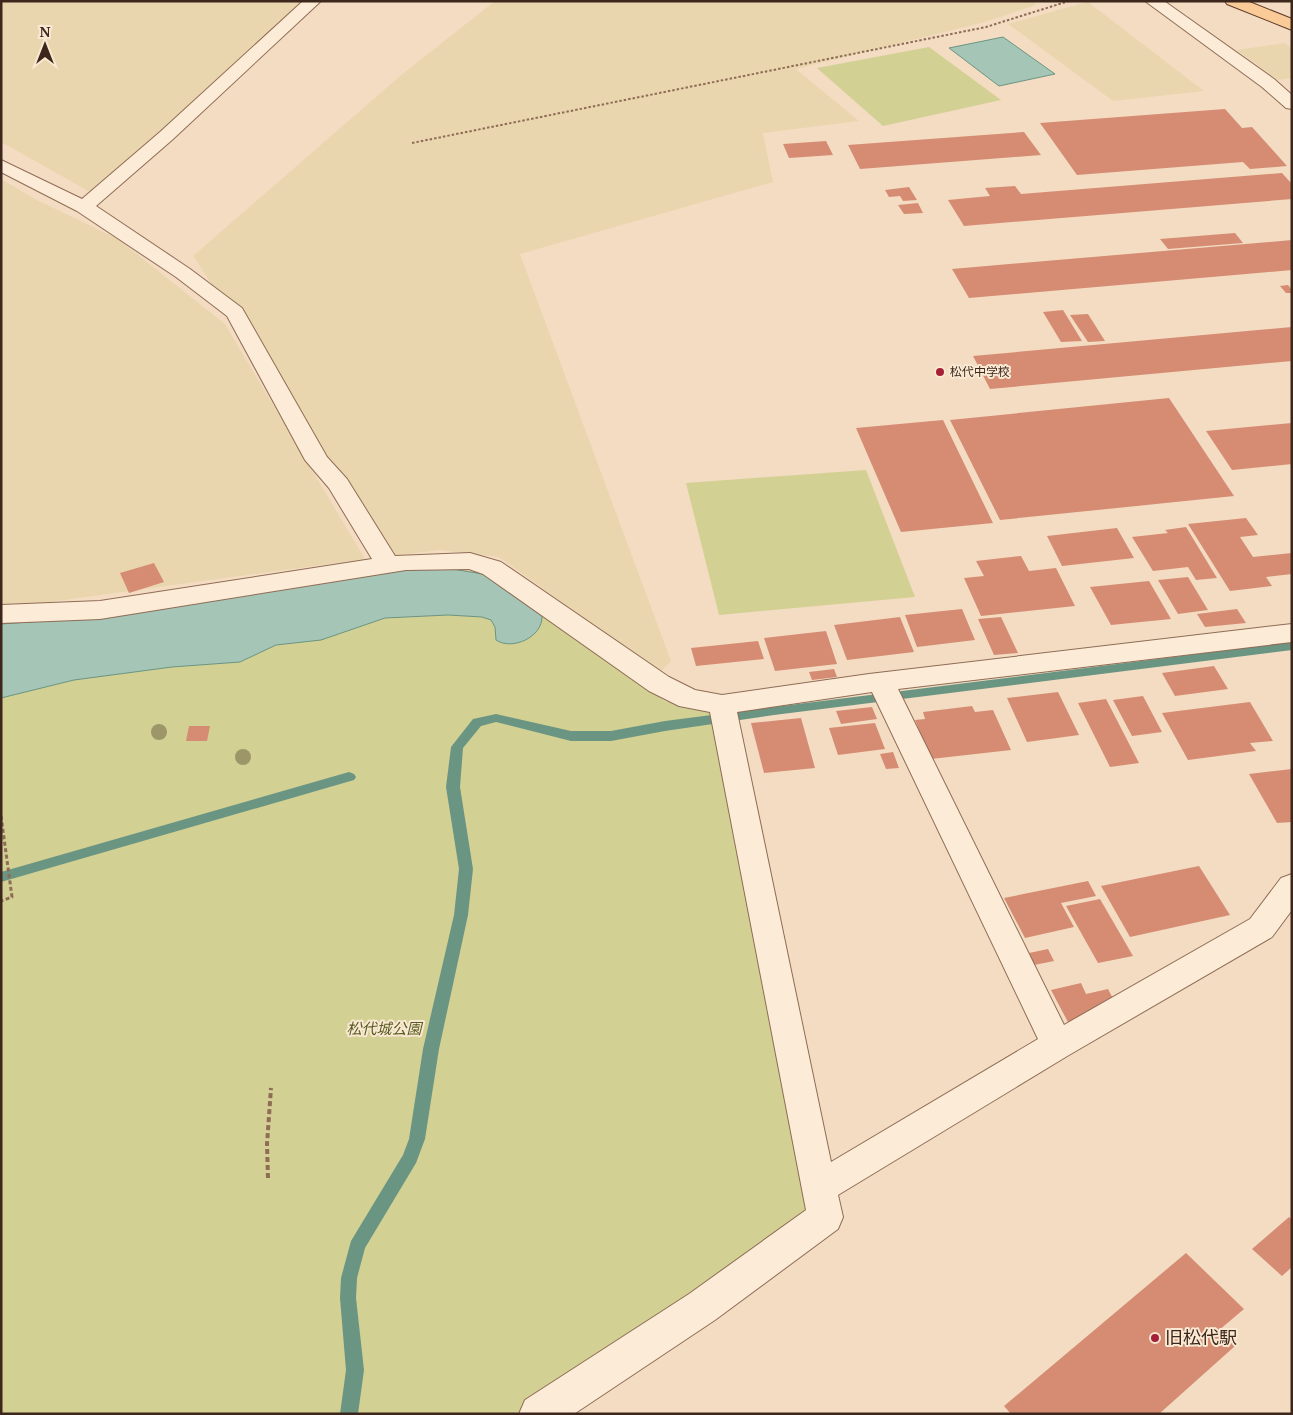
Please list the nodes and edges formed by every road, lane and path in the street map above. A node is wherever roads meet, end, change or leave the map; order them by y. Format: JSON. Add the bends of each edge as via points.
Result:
{"nodes":[{"id":1,"x":313,"y":1,"type":"edge"},
{"id":2,"x":1069,"y":1,"type":"edge"},
{"id":3,"x":1153,"y":1,"type":"edge"},
{"id":4,"x":1233,"y":1,"type":"edge"},
{"id":5,"x":1292,"y":25,"type":"edge"},
{"id":6,"x":1292,"y":83,"type":"edge"},
{"id":7,"x":1272,"y":86,"type":"junction"},
{"id":8,"x":1292,"y":104,"type":"edge"},
{"id":9,"x":412,"y":143,"type":"dead end"},
{"id":10,"x":1,"y":166,"type":"edge"},
{"id":11,"x":84,"y":207,"type":"junction"},
{"id":12,"x":388,"y":564,"type":"junction"},
{"id":13,"x":1,"y":614,"type":"edge"},
{"id":14,"x":1292,"y":633,"type":"edge"},
{"id":15,"x":882,"y":683,"type":"junction"},
{"id":16,"x":722,"y":705,"type":"junction"},
{"id":17,"x":1,"y":816,"type":"edge"},
{"id":18,"x":1292,"y":886,"type":"edge"},
{"id":19,"x":1,"y":901,"type":"edge"},
{"id":20,"x":1057,"y":1045,"type":"junction"},
{"id":21,"x":272,"y":1088,"type":"dead end"},
{"id":22,"x":268,"y":1178,"type":"dead end"},
{"id":23,"x":819,"y":1188,"type":"junction"},
{"id":24,"x":540,"y":1414,"type":"edge"}],
"edges":[{"from":1,"to":11,"type":"street"},
{"from":2,"to":9,"type":"path","via":[[986,27]]},
{"from":3,"to":7,"type":"street"},
{"from":4,"to":5,"type":"main road"},
{"from":6,"to":7,"type":"street"},
{"from":7,"to":8,"type":"street"},
{"from":10,"to":11,"type":"street"},
{"from":11,"to":12,"type":"street","via":[[235,312],[317,460],[339,484]]},
{"from":12,"to":13,"type":"street","via":[[100,610]]},
{"from":12,"to":16,"type":"street","via":[[470,562],[492,568],[659,684],[689,699]]},
{"from":14,"to":15,"type":"street"},
{"from":15,"to":16,"type":"street"},
{"from":15,"to":20,"type":"street"},
{"from":16,"to":23,"type":"street"},
{"from":17,"to":19,"type":"path","via":[[12,897]]},
{"from":18,"to":20,"type":"street","via":[[1261,928]]},
{"from":20,"to":23,"type":"street"},
{"from":21,"to":22,"type":"path","via":[[267,1144]]},
{"from":23,"to":24,"type":"street","via":[[825,1217],[702,1307]]}]}
